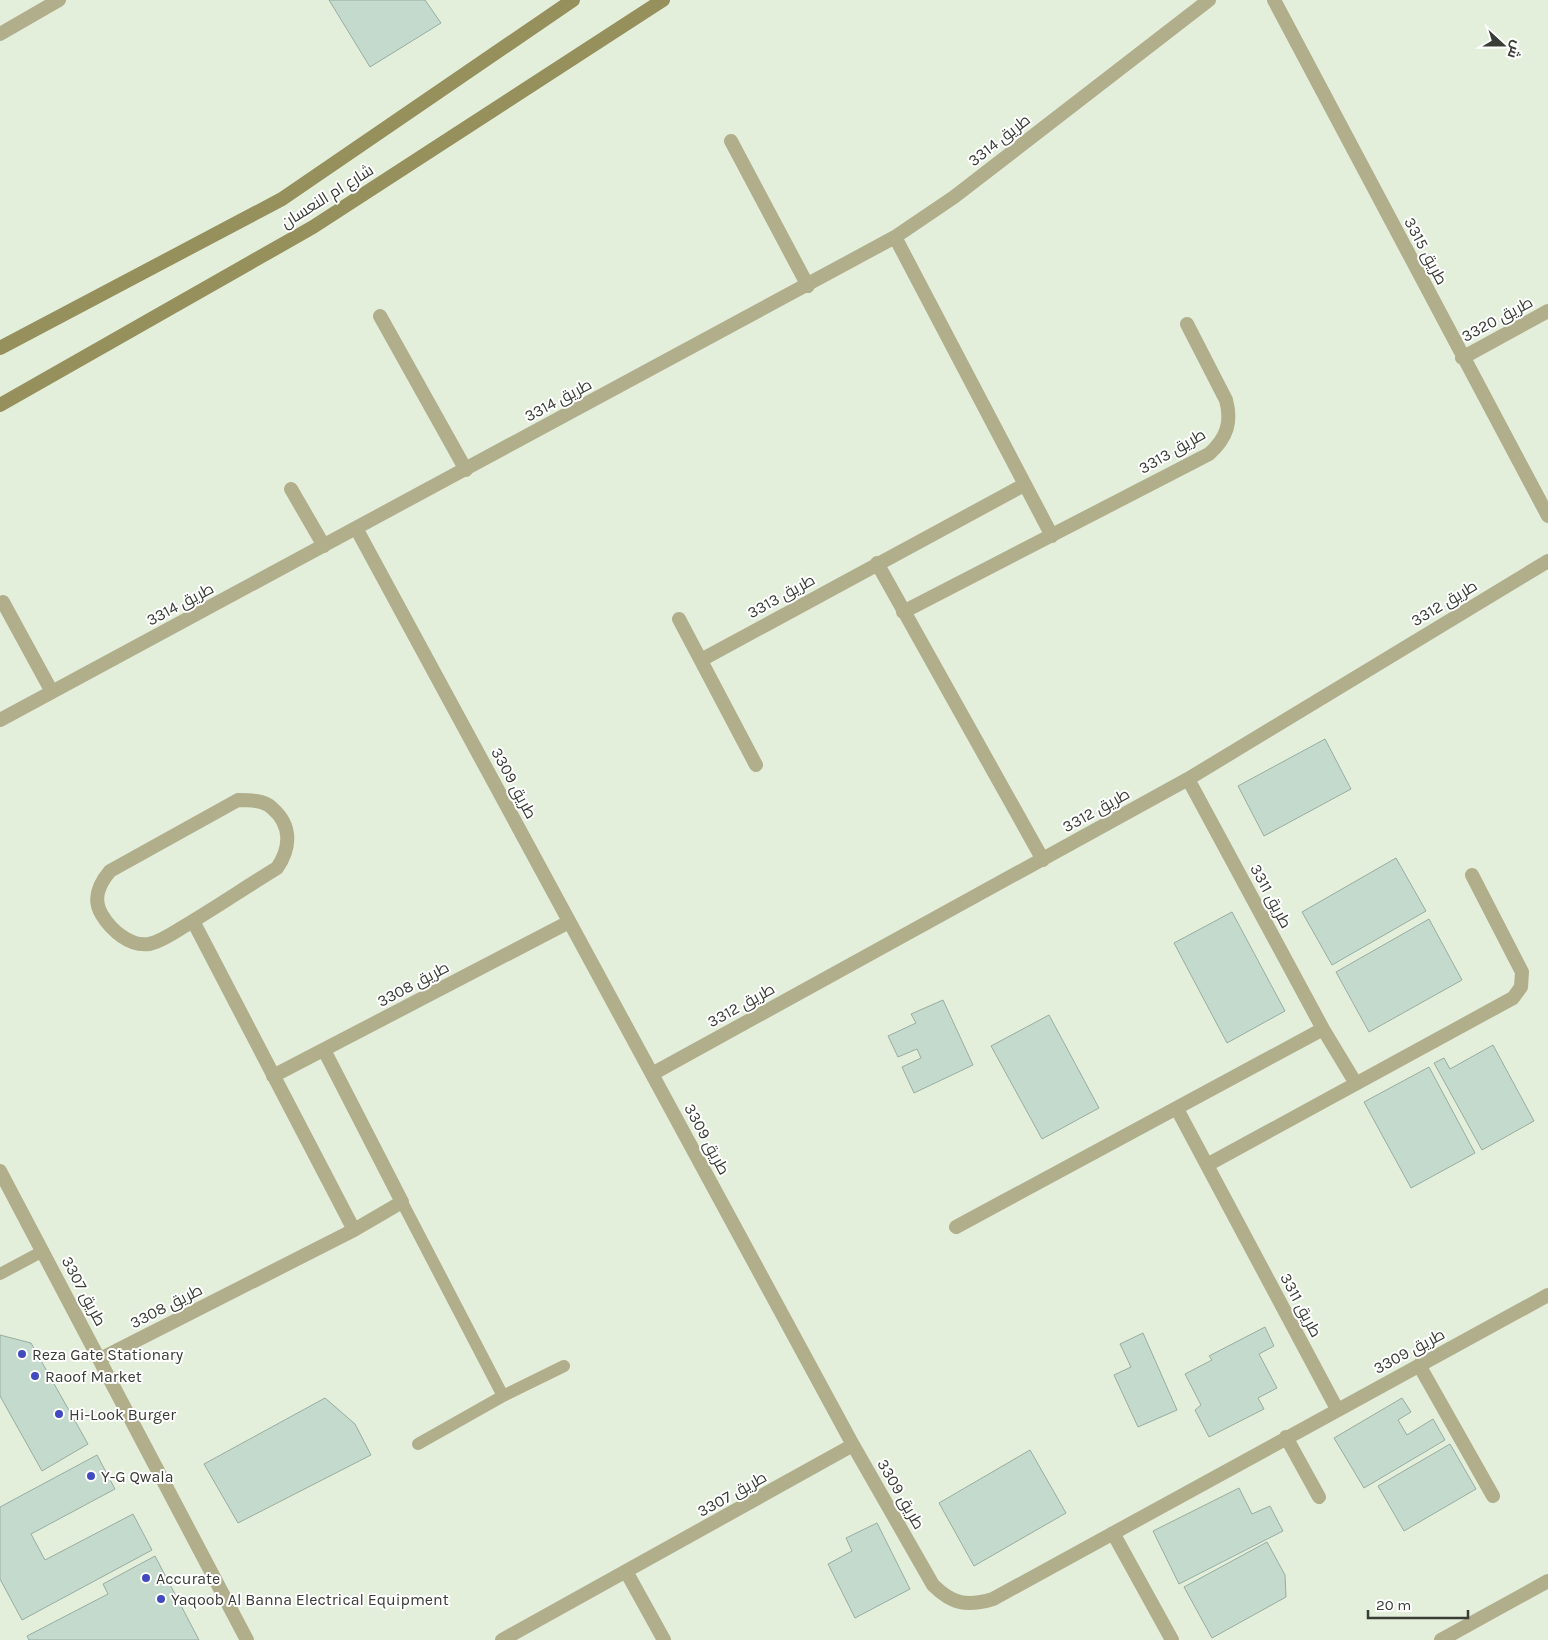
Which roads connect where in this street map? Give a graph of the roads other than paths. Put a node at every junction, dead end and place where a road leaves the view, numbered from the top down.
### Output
1 (59, 0) edge
2 (573, 0) edge
3 (663, 0) edge
4 (1274, 0) edge
5 (1203, 2) edge
6 (0, 34) edge
7 (731, 141) dead end
8 (895, 237) junction
9 (808, 286) junction
10 (1548, 311) edge
11 (380, 316) dead end
12 (1187, 324) dead end
13 (0, 348) edge
14 (1462, 358) junction
15 (0, 405) edge
16 (466, 470) junction
17 (1024, 485) junction
18 (290, 489) dead end
19 (1548, 516) edge
20 (356, 528) junction
21 (1052, 536) junction
22 (324, 546) junction
23 (1548, 561) edge
24 (877, 564) junction
25 (3, 602) dead end
26 (903, 612) junction
27 (679, 619) dead end
28 (701, 660) junction
29 (52, 692) junction
30 (0, 720) edge
31 (756, 765) dead end
32 (1188, 779) junction
33 (1043, 860) junction
34 (1472, 875) dead end
35 (193, 921) junction
36 (569, 922) junction
37 (1323, 1029) junction
38 (324, 1050) junction
39 (652, 1074) junction
40 (273, 1076) junction
41 (1355, 1082) junction
42 (1177, 1109) junction
43 (1206, 1165) junction
44 (0, 1171) edge
45 (402, 1202) junction
46 (956, 1227) dead end
47 (354, 1230) junction
48 (43, 1251) junction
49 (0, 1274) edge
50 (1548, 1295) edge
51 (100, 1359) junction
52 (1419, 1365) junction
53 (564, 1366) dead end
54 (503, 1396) junction
55 (1337, 1409) junction
56 (1286, 1437) junction
57 (418, 1444) dead end
58 (853, 1445) junction
59 (1493, 1496) dead end
60 (1319, 1497) dead end
61 (1113, 1533) junction
62 (627, 1572) junction
63 (1548, 1581) edge
64 (247, 1640) edge
65 (502, 1640) edge
66 (664, 1640) edge
67 (1172, 1640) edge
68 (1441, 1640) edge

1 - 6 street
2 - 13 main road, شارع ام النعسان
3 - 15 main road, شارع ام النعسان
4 - 14 street, طريق 3315
5 - 8 street, طريق 3314
7 - 9 street
8 - 9 street, طريق 3314
8 - 17 street
9 - 16 street, طريق 3314
10 - 14 street, طريق 3320
11 - 16 street
12 - 21 street, طريق 3313
14 - 19 street, طريق 3315
16 - 20 street, طريق 3314
17 - 21 street
17 - 24 street, طريق 3313
18 - 22 street
20 - 22 street, طريق 3314
20 - 36 street, طريق 3309
21 - 26 street, طريق 3313
22 - 29 street, طريق 3314
23 - 32 street, طريق 3312
24 - 26 street
24 - 28 street, طريق 3313
25 - 29 street
26 - 33 street
27 - 28 street
28 - 31 street
29 - 30 street, طريق 3314
32 - 33 street, طريق 3312
32 - 37 street, طريق 3311
33 - 39 street, طريق 3312
34 - 41 street
35 - 35 street
35 - 40 street
36 - 38 street, طريق 3308
36 - 39 street, طريق 3309
37 - 41 street, طريق 3311
37 - 42 street
38 - 40 street, طريق 3308
38 - 45 street
39 - 58 street, طريق 3309
40 - 47 street
41 - 43 street
42 - 43 street, طريق 3311
42 - 46 street
43 - 55 street, طريق 3311
44 - 48 street, طريق 3307
45 - 47 street, طريق 3308
45 - 54 lane
47 - 51 street, طريق 3308
48 - 49 lane
48 - 51 street, طريق 3307
50 - 52 street, طريق 3309
51 - 64 street, طريق 3307
52 - 55 street, طريق 3309
52 - 59 street
53 - 54 lane
54 - 57 lane
55 - 56 street, طريق 3309
56 - 60 street
56 - 61 street, طريق 3309
58 - 61 street, طريق 3309
58 - 62 street, طريق 3307
61 - 67 street
62 - 65 street, طريق 3307
62 - 66 street
63 - 68 street

